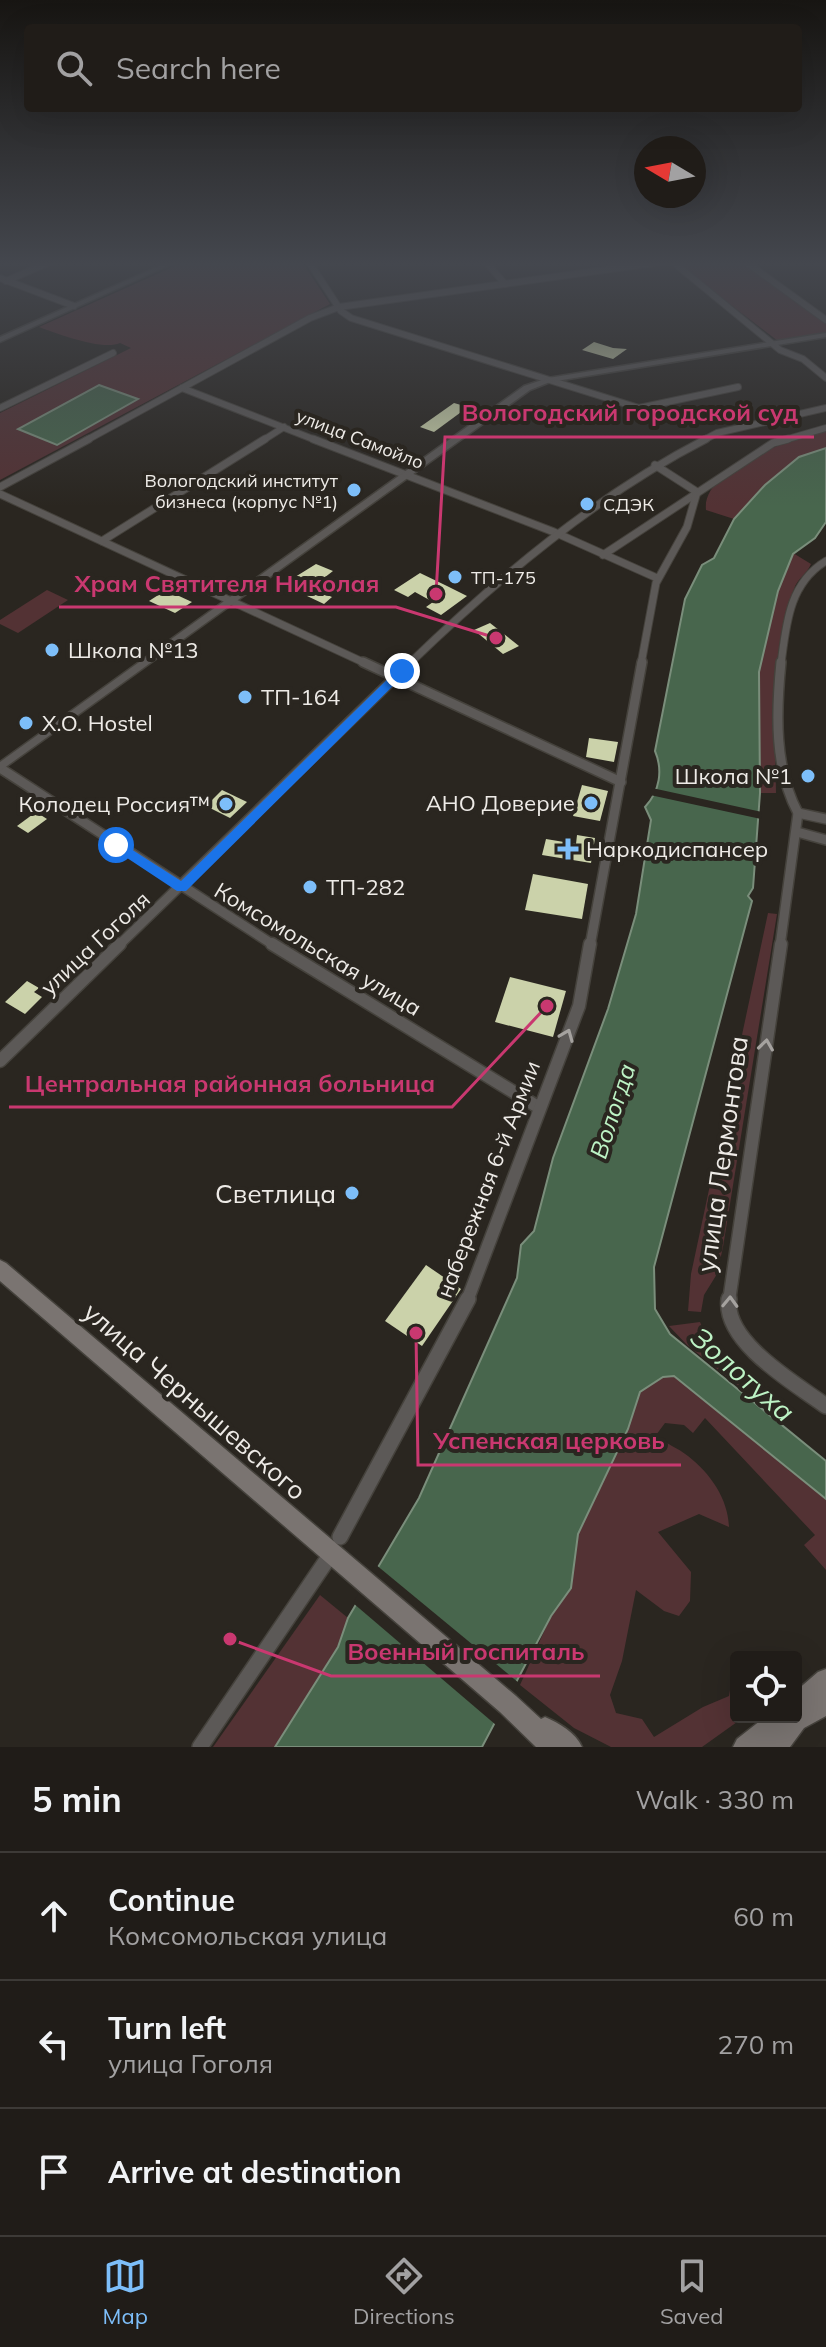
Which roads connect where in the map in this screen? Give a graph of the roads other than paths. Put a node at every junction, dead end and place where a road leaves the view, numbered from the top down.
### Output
1 (263, 344) edge
2 (432, 344) edge
3 (775, 344) joint
4 (113, 353) dead end
5 (826, 378) edge
6 (548, 380) junction
7 (738, 387) dead end
8 (182, 388) junction
9 (0, 408) edge
10 (826, 408) edge
11 (284, 427) junction
12 (826, 428) edge
13 (655, 465) junction
14 (406, 474) junction
15 (0, 487) edge
16 (697, 492) junction
17 (0, 494) edge
18 (560, 535) junction
19 (102, 541) junction
20 (603, 555) junction
21 (826, 561) edge
22 (657, 578) junction
23 (230, 599) junction
24 (396, 677) junction
25 (0, 768) edge
26 (621, 782) junction
27 (798, 813) junction
28 (826, 819) edge
29 (797, 832) junction
30 (826, 840) edge
31 (182, 888) junction
32 (0, 1061) edge
33 (538, 1107) junction
34 (0, 1269) edge
35 (826, 1406) edge
36 (335, 1546) junction
37 (824, 1693) edge
38 (508, 1704) junction
39 (802, 1706) edge
40 (776, 1723) edge
41 (784, 1723) edge
42 (549, 1744) edge
43 (200, 1747) edge
44 (570, 1747) edge
45 (745, 1747) edge
46 (774, 1747) edge

1 - 8 street
2 - 6 street
3 - 5 street
3 - 6 street
4 - 9 street
6 - 7 street
6 - 14 street
8 - 11 street, улица Самойло
8 - 15 street
10 - 13 street, улица Гоголя
11 - 14 street, улица Самойло
11 - 19 street
12 - 16 street
13 - 16 street
13 - 18 street, улица Гоголя
14 - 18 street, улица Самойло
14 - 23 street
16 - 20 street
16 - 22 street, набережная 6-й Армии
17 - 19 street
18 - 20 street, улица Самойло
18 - 24 street, улица Гоголя
19 - 23 street
20 - 22 street, улица Самойло
21 - 27 street
22 - 26 street, набережная 6-й Армии
23 - 24 street
23 - 25 street
24 - 26 street
24 - 31 street, улица Гоголя
25 - 31 street, Комсомольская улица
33 -> 26 street, набережная 6-й Армии
27 - 28 street
27 - 29 street, улица Лермонтова
29 - 30 street
35 -> 29 street, улица Лермонтова
31 - 32 street, улица Гоголя
31 - 33 street, Комсомольская улица
33 - 36 street, набережная 6-й Армии
34 - 36 main road, улица Чернышевского
36 - 38 main road, улица Чернышевского
36 - 43 street, набережная 6-й Армии
37 - 39 main road
37 - 46 main road
38 - 42 main road
38 - 44 main road
40 - 45 main road
41 - 46 main road

